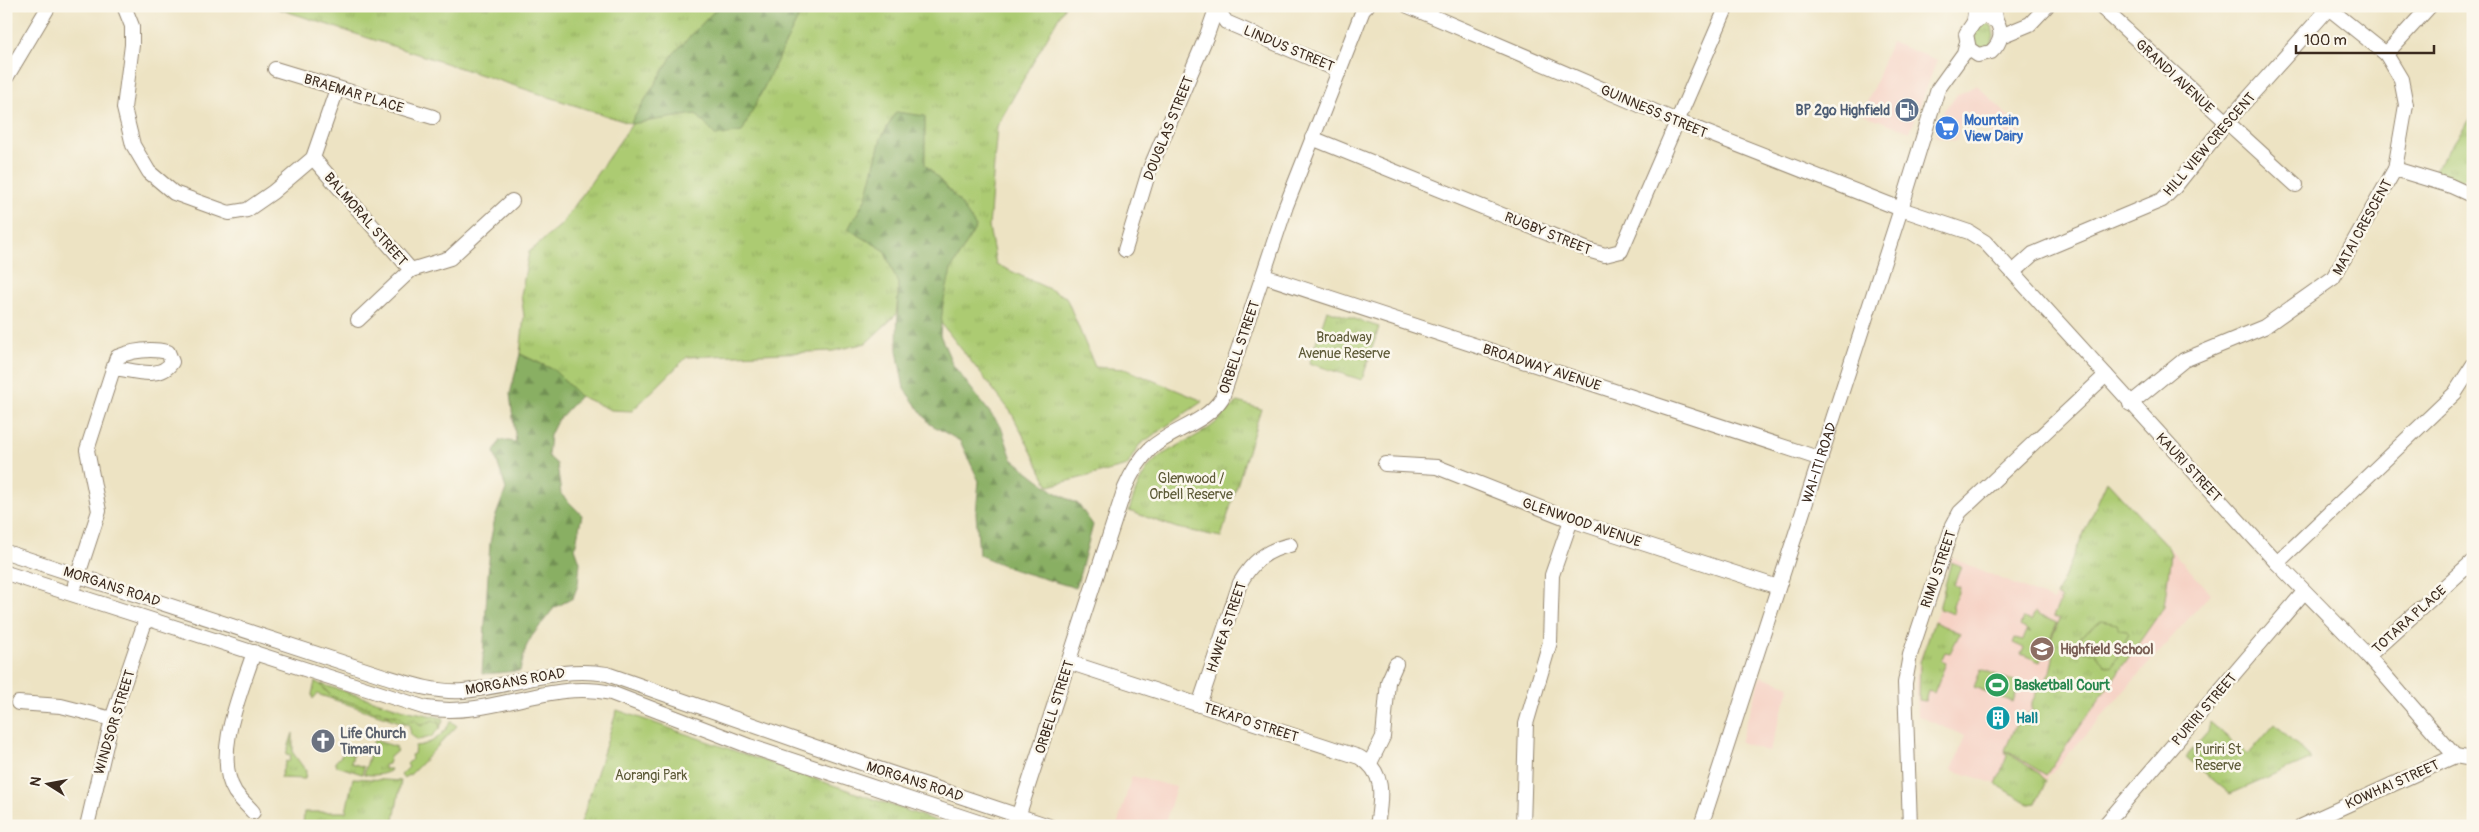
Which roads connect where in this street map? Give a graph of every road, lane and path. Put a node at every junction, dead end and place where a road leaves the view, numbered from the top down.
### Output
1 (49, 6) edge
2 (124, 6) edge
3 (1367, 6) edge
4 (1408, 6) edge
5 (1727, 6) edge
6 (2100, 6) edge
7 (2430, 6) edge
8 (1217, 7) edge
9 (2327, 8) edge
10 (2043, 10) edge
11 (1977, 12) edge
12 (1994, 15) edge
13 (2001, 36) junction
14 (1966, 45) junction
15 (2386, 54) junction
16 (1978, 55) junction
17 (276, 69) dead end
18 (1340, 71) junction
19 (6, 78) edge
20 (337, 89) junction
21 (1936, 99) junction
22 (433, 117) dead end
23 (1677, 121) junction
24 (2226, 123) junction
25 (1312, 138) junction
26 (313, 158) junction
27 (2395, 168) junction
28 (2296, 185) dead end
29 (2473, 196) edge
30 (512, 201) dead end
31 (1902, 209) junction
32 (1125, 250) dead end
33 (411, 270) junction
34 (2013, 272) junction
35 (1264, 276) junction
36 (358, 320) dead end
37 (2473, 365) edge
38 (114, 368) dead end
39 (2106, 375) junction
40 (2130, 404) junction
41 (1821, 458) junction
42 (1385, 464) dead end
43 (1571, 520) junction
44 (1290, 545) dead end
45 (6, 552) edge
46 (2473, 562) edge
47 (2277, 563) junction
48 (6, 573) edge
49 (77, 576) junction
50 (1778, 587) junction
51 (2304, 592) junction
52 (71, 594) junction
53 (146, 619) junction
54 (233, 625) junction
55 (227, 644) junction
56 (254, 652) junction
57 (2368, 656) junction
58 (1068, 662) junction
59 (1396, 664) dead end
60 (18, 703) dead end
61 (1200, 705) junction
62 (112, 719) junction
63 (2455, 756) junction
64 (2473, 759) edge
65 (1370, 762) junction
66 (870, 766) junction
67 (863, 785) junction
68 (253, 812) dead end
69 (1016, 821) edge
70 (87, 826) edge
71 (990, 826) edge
72 (1049, 826) edge
73 (1376, 826) edge
74 (1523, 826) edge
75 (1701, 826) edge
76 (1910, 826) edge
77 (2104, 826) edge
78 (2301, 826) edge

1 - 19 street
2 - 26 street
3 - 18 street, ORBELL STREET
4 - 23 street, GUINNESS STREET
5 - 23 street, RUGBY STREET
6 - 24 street, GRANDI AVENUE
7 - 15 street
8 - 18 street, LINDUS STREET
8 - 32 street, DOUGLAS STREET
9 - 15 street
9 - 24 street, HILL VIEW CRESCENT
10 - 12 street
10 - 13 street
11 - 12 street
11 - 14 street
12 - 13 street
13 - 16 street
14 - 16 street
14 - 21 street, WAI-ITI ROAD
15 - 27 street
16 - 21 street, WAI-ITI ROAD
17 - 20 street, BRAEMAR PLACE
18 - 25 street, ORBELL STREET
20 - 22 street, BRAEMAR PLACE
20 - 26 street
21 - 31 street, WAI-ITI ROAD
23 - 25 street, RUGBY STREET
23 - 31 street, GUINNESS STREET
24 - 28 street, GRANDI AVENUE
24 - 34 street, HILL VIEW CRESCENT
25 - 35 street, ORBELL STREET
26 - 33 street, BALMORAL STREET
27 - 29 street, MATAI CRESCENT
27 - 40 street, MATAI CRESCENT
30 - 33 street
31 - 34 street, KAURI STREET
31 - 41 street, WAI-ITI ROAD
33 - 36 street, BALMORAL STREET
34 - 39 street, KAURI STREET
35 - 41 street, BROADWAY AVENUE
35 - 58 street, ORBELL STREET
37 - 47 street
38 - 49 street
39 - 40 street, KAURI STREET
39 - 76 street, RIMU STREET
40 - 47 street, KAURI STREET
41 - 50 street, WAI-ITI ROAD
42 - 43 street, GLENWOOD AVENUE
43 - 50 street, GLENWOOD AVENUE
43 - 74 street
44 - 61 street, HAWEA STREET
45 - 49 street, MORGANS ROAD
46 - 57 street, TOTARA PLACE
47 - 51 street, KAURI STREET
48 - 52 street, MORGANS ROAD
49 - 52 street
49 - 54 street, MORGANS ROAD
50 - 75 street, WAI-ITI ROAD
51 - 57 street, KAURI STREET
51 - 77 street, PURIRI STREET
52 - 53 street, MORGANS ROAD
53 - 55 street, MORGANS ROAD
53 - 62 street, WINDSOR STREET
54 - 55 street
54 - 66 street, MORGANS ROAD
55 - 56 street, MORGANS ROAD
56 - 67 street, MORGANS ROAD
56 - 68 street
57 - 63 street, KAURI STREET
58 - 61 street, TEKAPO STREET
58 - 69 street, ORBELL STREET
59 - 65 street
60 - 62 street
61 - 65 street, TEKAPO STREET
62 - 70 street, WINDSOR STREET
63 - 64 street
63 - 78 street, KOWHAI STREET
65 - 73 street
66 - 67 street
66 - 69 street, MORGANS ROAD
67 - 71 street, MORGANS ROAD
69 - 72 street, MORGANS ROAD

